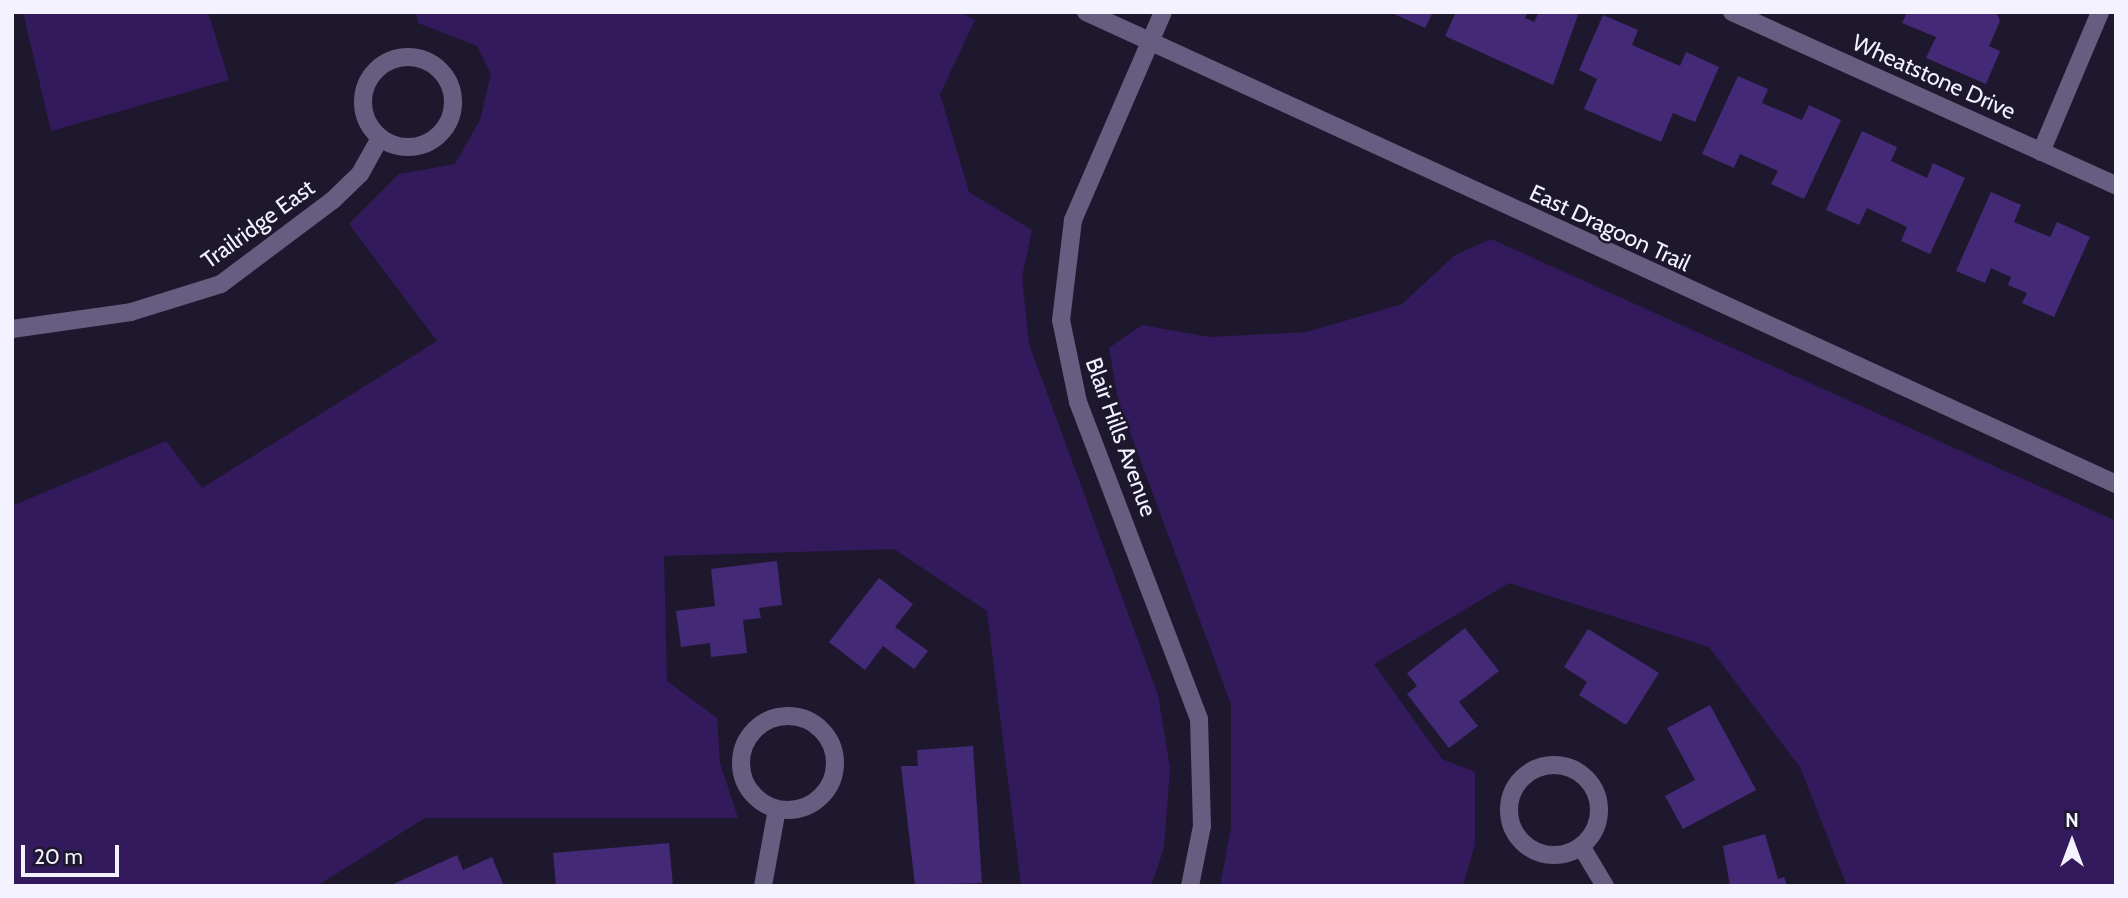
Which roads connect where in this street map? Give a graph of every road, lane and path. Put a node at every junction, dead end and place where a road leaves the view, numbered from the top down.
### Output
1 (1086, 12) edge
2 (1163, 12) edge
3 (1732, 12) edge
4 (2100, 12) edge
5 (1150, 42) junction
6 (380, 138) junction
7 (2041, 152) junction
8 (2116, 185) edge
9 (12, 329) edge
10 (2116, 484) edge
11 (777, 809) junction
12 (1581, 846) junction
13 (763, 886) edge
14 (1190, 886) edge
15 (1605, 886) edge

1 - 5 street, East Dragoon Trail
2 - 5 street, Blair Hills Avenue
3 - 7 street, Wheatstone Drive
4 - 7 street
5 - 10 street, East Dragoon Trail
5 - 14 street, Blair Hills Avenue
6 - 6 street
6 - 9 street, Trailridge East
7 - 8 street, Wheatstone Drive
11 - 11 street
11 - 13 street
12 - 12 street
12 - 15 street

